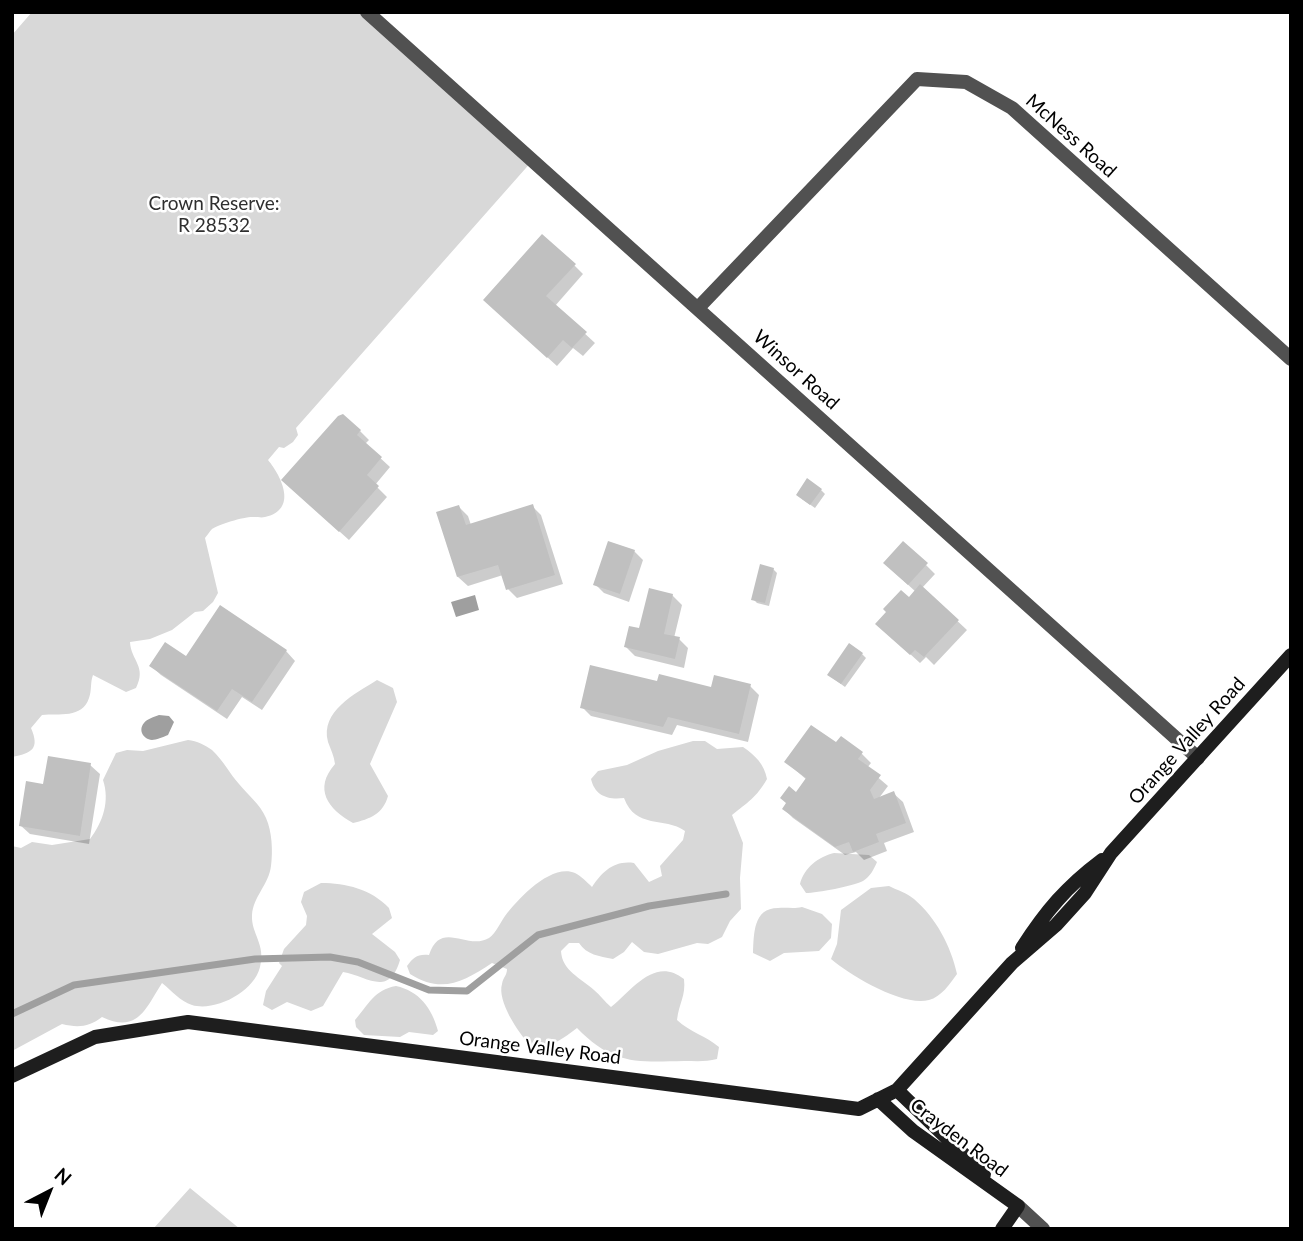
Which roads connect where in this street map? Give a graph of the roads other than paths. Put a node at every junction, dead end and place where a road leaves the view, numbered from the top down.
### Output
1 (367, 12) edge
2 (698, 309) junction
3 (1291, 359) edge
4 (1291, 655) edge
5 (1198, 758) junction
6 (12, 1076) edge
7 (897, 1090) junction
8 (878, 1099) junction
9 (1018, 1206) junction
10 (1002, 1229) edge
11 (1043, 1229) edge

1 - 2 street, Winsor Road
2 - 3 street, McNess Road
2 - 5 street, Winsor Road
4 - 5 street, Orange Valley Road
5 - 7 street, Orange Valley Road
6 - 8 street, Orange Valley Road
7 - 8 street, Orange Valley Road
7 - 9 street, Crayden Road
8 - 9 street, Crayden Road
9 - 10 street
9 - 11 street

